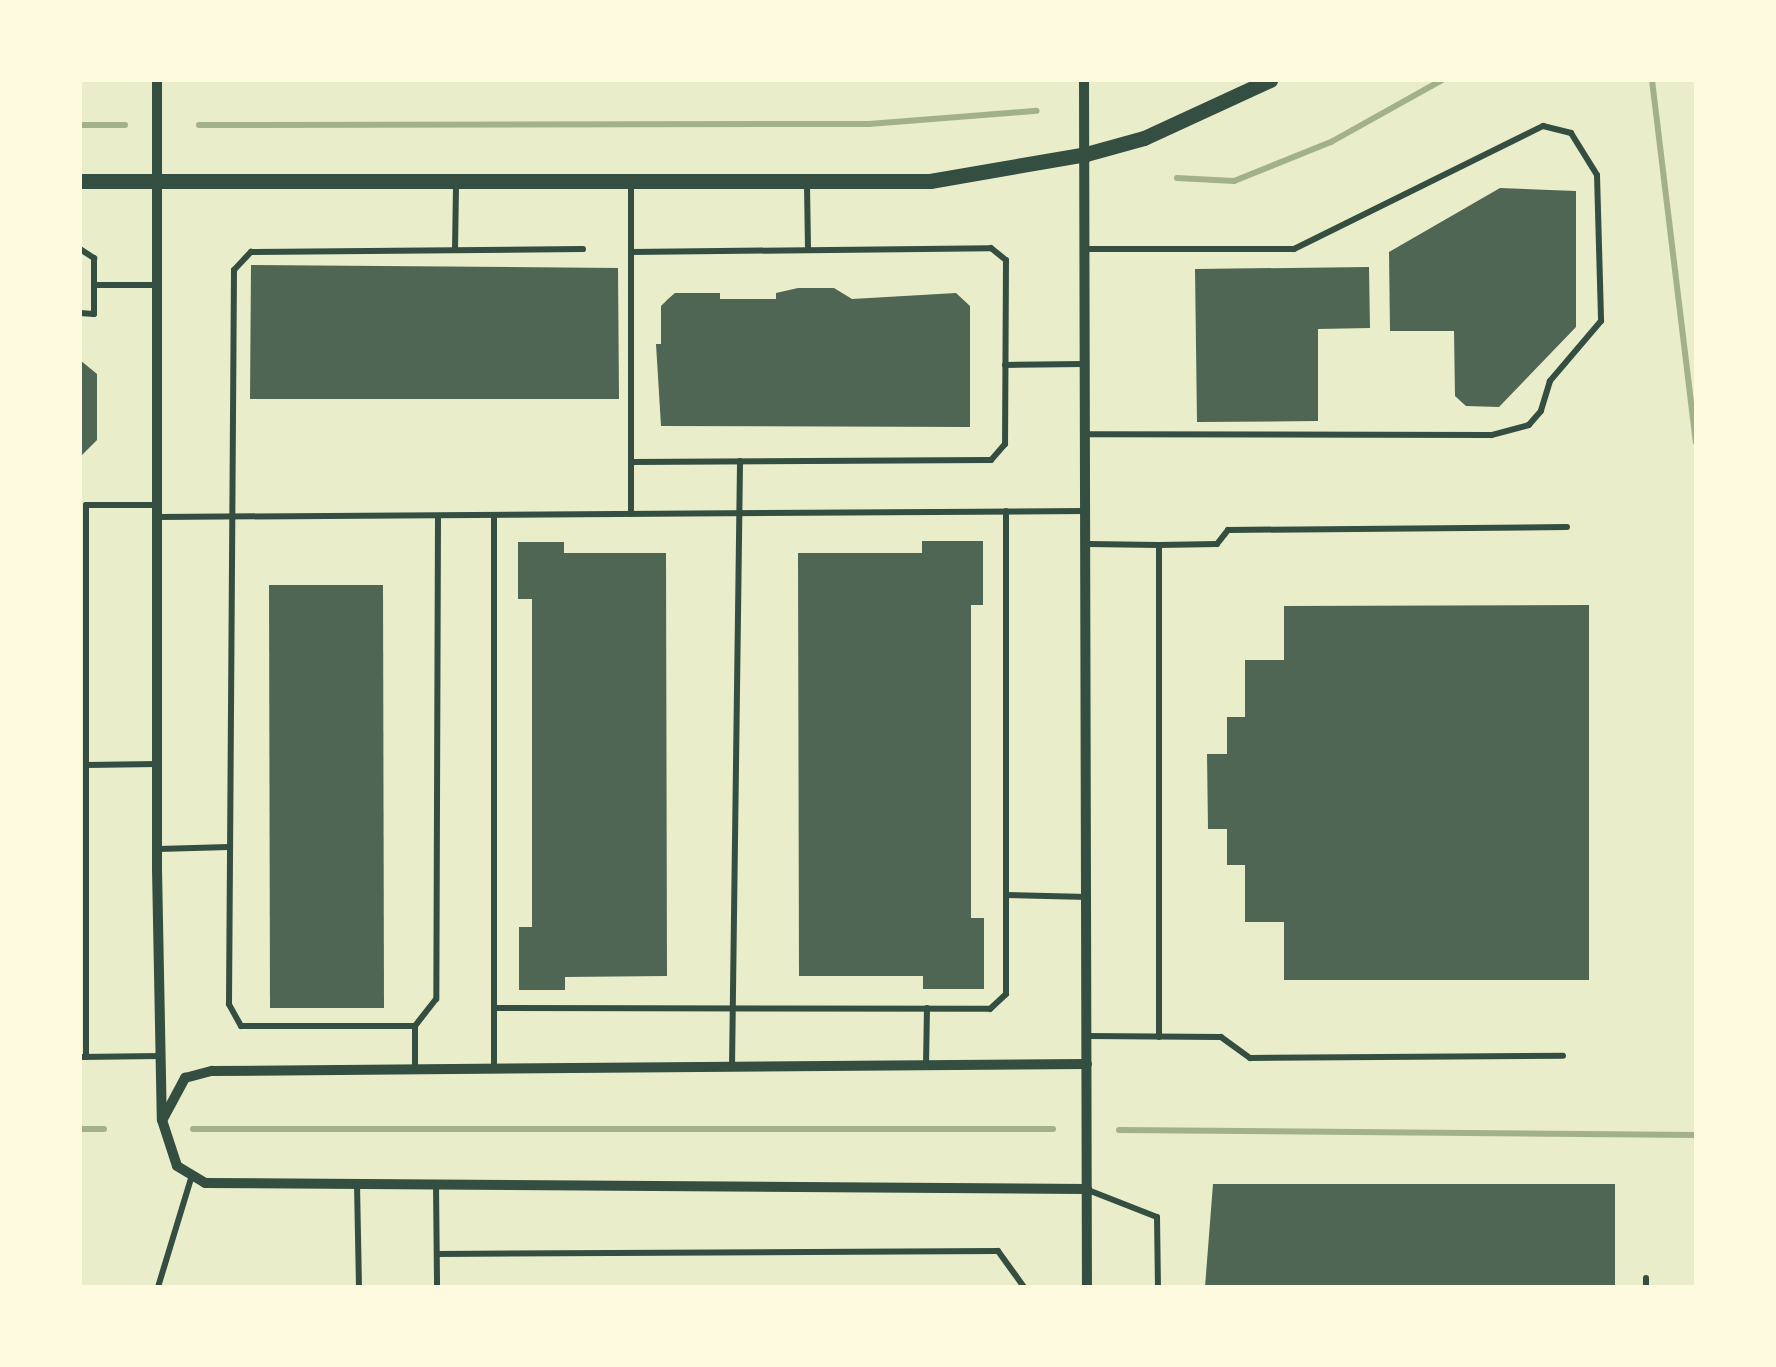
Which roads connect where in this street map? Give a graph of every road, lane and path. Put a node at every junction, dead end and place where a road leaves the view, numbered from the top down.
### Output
1 (157, 80) edge
2 (1084, 80) edge
3 (1270, 80) edge
4 (1086, 154) junction
5 (157, 181) junction
6 (80, 182) edge
7 (456, 183) junction
8 (631, 184) junction
9 (807, 184) junction
10 (583, 248) dead end
11 (1085, 248) junction
12 (80, 249) edge
13 (456, 250) junction
14 (808, 250) junction
15 (631, 252) junction
16 (157, 285) junction
17 (94, 286) junction
18 (80, 313) edge
19 (1086, 364) junction
20 (1005, 365) junction
21 (1088, 434) junction
22 (740, 461) junction
23 (631, 462) junction
24 (83, 505) edge
25 (157, 511) junction
26 (1006, 511) junction
27 (1088, 511) junction
28 (735, 513) junction
29 (631, 514) junction
30 (438, 516) junction
31 (494, 516) junction
32 (230, 518) junction
33 (1567, 527) dead end
34 (1088, 544) junction
35 (1159, 544) junction
36 (157, 764) junction
37 (86, 765) junction
38 (230, 847) junction
39 (157, 849) junction
40 (1006, 895) junction
41 (1088, 897) junction
42 (732, 1005) junction
43 (494, 1008) junction
44 (927, 1008) junction
45 (414, 1026) junction
46 (1087, 1036) junction
47 (1159, 1036) junction
48 (161, 1056) junction
49 (1564, 1056) dead end
50 (83, 1057) edge
51 (1087, 1064) junction
52 (926, 1066) junction
53 (732, 1068) junction
54 (415, 1070) junction
55 (494, 1070) junction
56 (162, 1120) junction
57 (192, 1175) junction
58 (357, 1184) junction
59 (436, 1185) junction
60 (1087, 1189) junction
61 (436, 1254) junction
62 (158, 1287) edge
63 (359, 1287) edge
64 (437, 1287) edge
65 (1024, 1287) edge
66 (1087, 1287) edge
67 (1158, 1287) edge

1 - 5 street
2 - 4 street
3 - 4 street
4 - 9 street
4 - 11 street
5 - 6 street
5 - 7 street
5 - 16 street
7 - 8 street
7 - 13 lane
8 - 9 street
8 - 15 lane
9 - 14 lane
10 - 13 lane
11 - 19 street
11 - 21 lane
12 - 17 lane
13 - 32 lane
14 - 15 lane
14 - 20 lane
15 - 23 lane
16 - 17 lane
16 - 25 street
17 - 18 lane
19 - 20 lane
19 - 21 street
20 - 22 lane
21 - 27 street
22 - 23 lane
22 - 28 lane
23 - 29 lane
24 - 25 lane
24 - 37 lane
25 - 32 lane
25 - 36 street
26 - 27 lane
26 - 28 lane
26 - 40 lane
27 - 34 street
28 - 29 lane
28 - 42 lane
29 - 31 lane
30 - 31 lane
30 - 32 lane
30 - 45 lane
31 - 43 lane
32 - 38 lane
33 - 35 lane
34 - 35 lane
34 - 41 street
35 - 47 lane
36 - 37 lane
36 - 39 street
37 - 50 lane
38 - 39 lane
38 - 45 lane
39 - 48 street
40 - 41 lane
40 - 44 lane
41 - 46 street
42 - 43 lane
42 - 44 lane
42 - 53 lane
43 - 55 lane
44 - 52 lane
45 - 54 lane
46 - 47 lane
46 - 51 street
47 - 49 lane
48 - 50 lane
48 - 56 street
51 - 52 street
51 - 60 street
52 - 53 street
53 - 55 street
54 - 55 street
54 - 56 street
56 - 57 street
57 - 58 street
57 - 62 lane
58 - 59 street
58 - 63 lane
59 - 60 street
59 - 61 lane
60 - 66 street
60 - 67 lane
61 - 64 lane
61 - 65 lane

